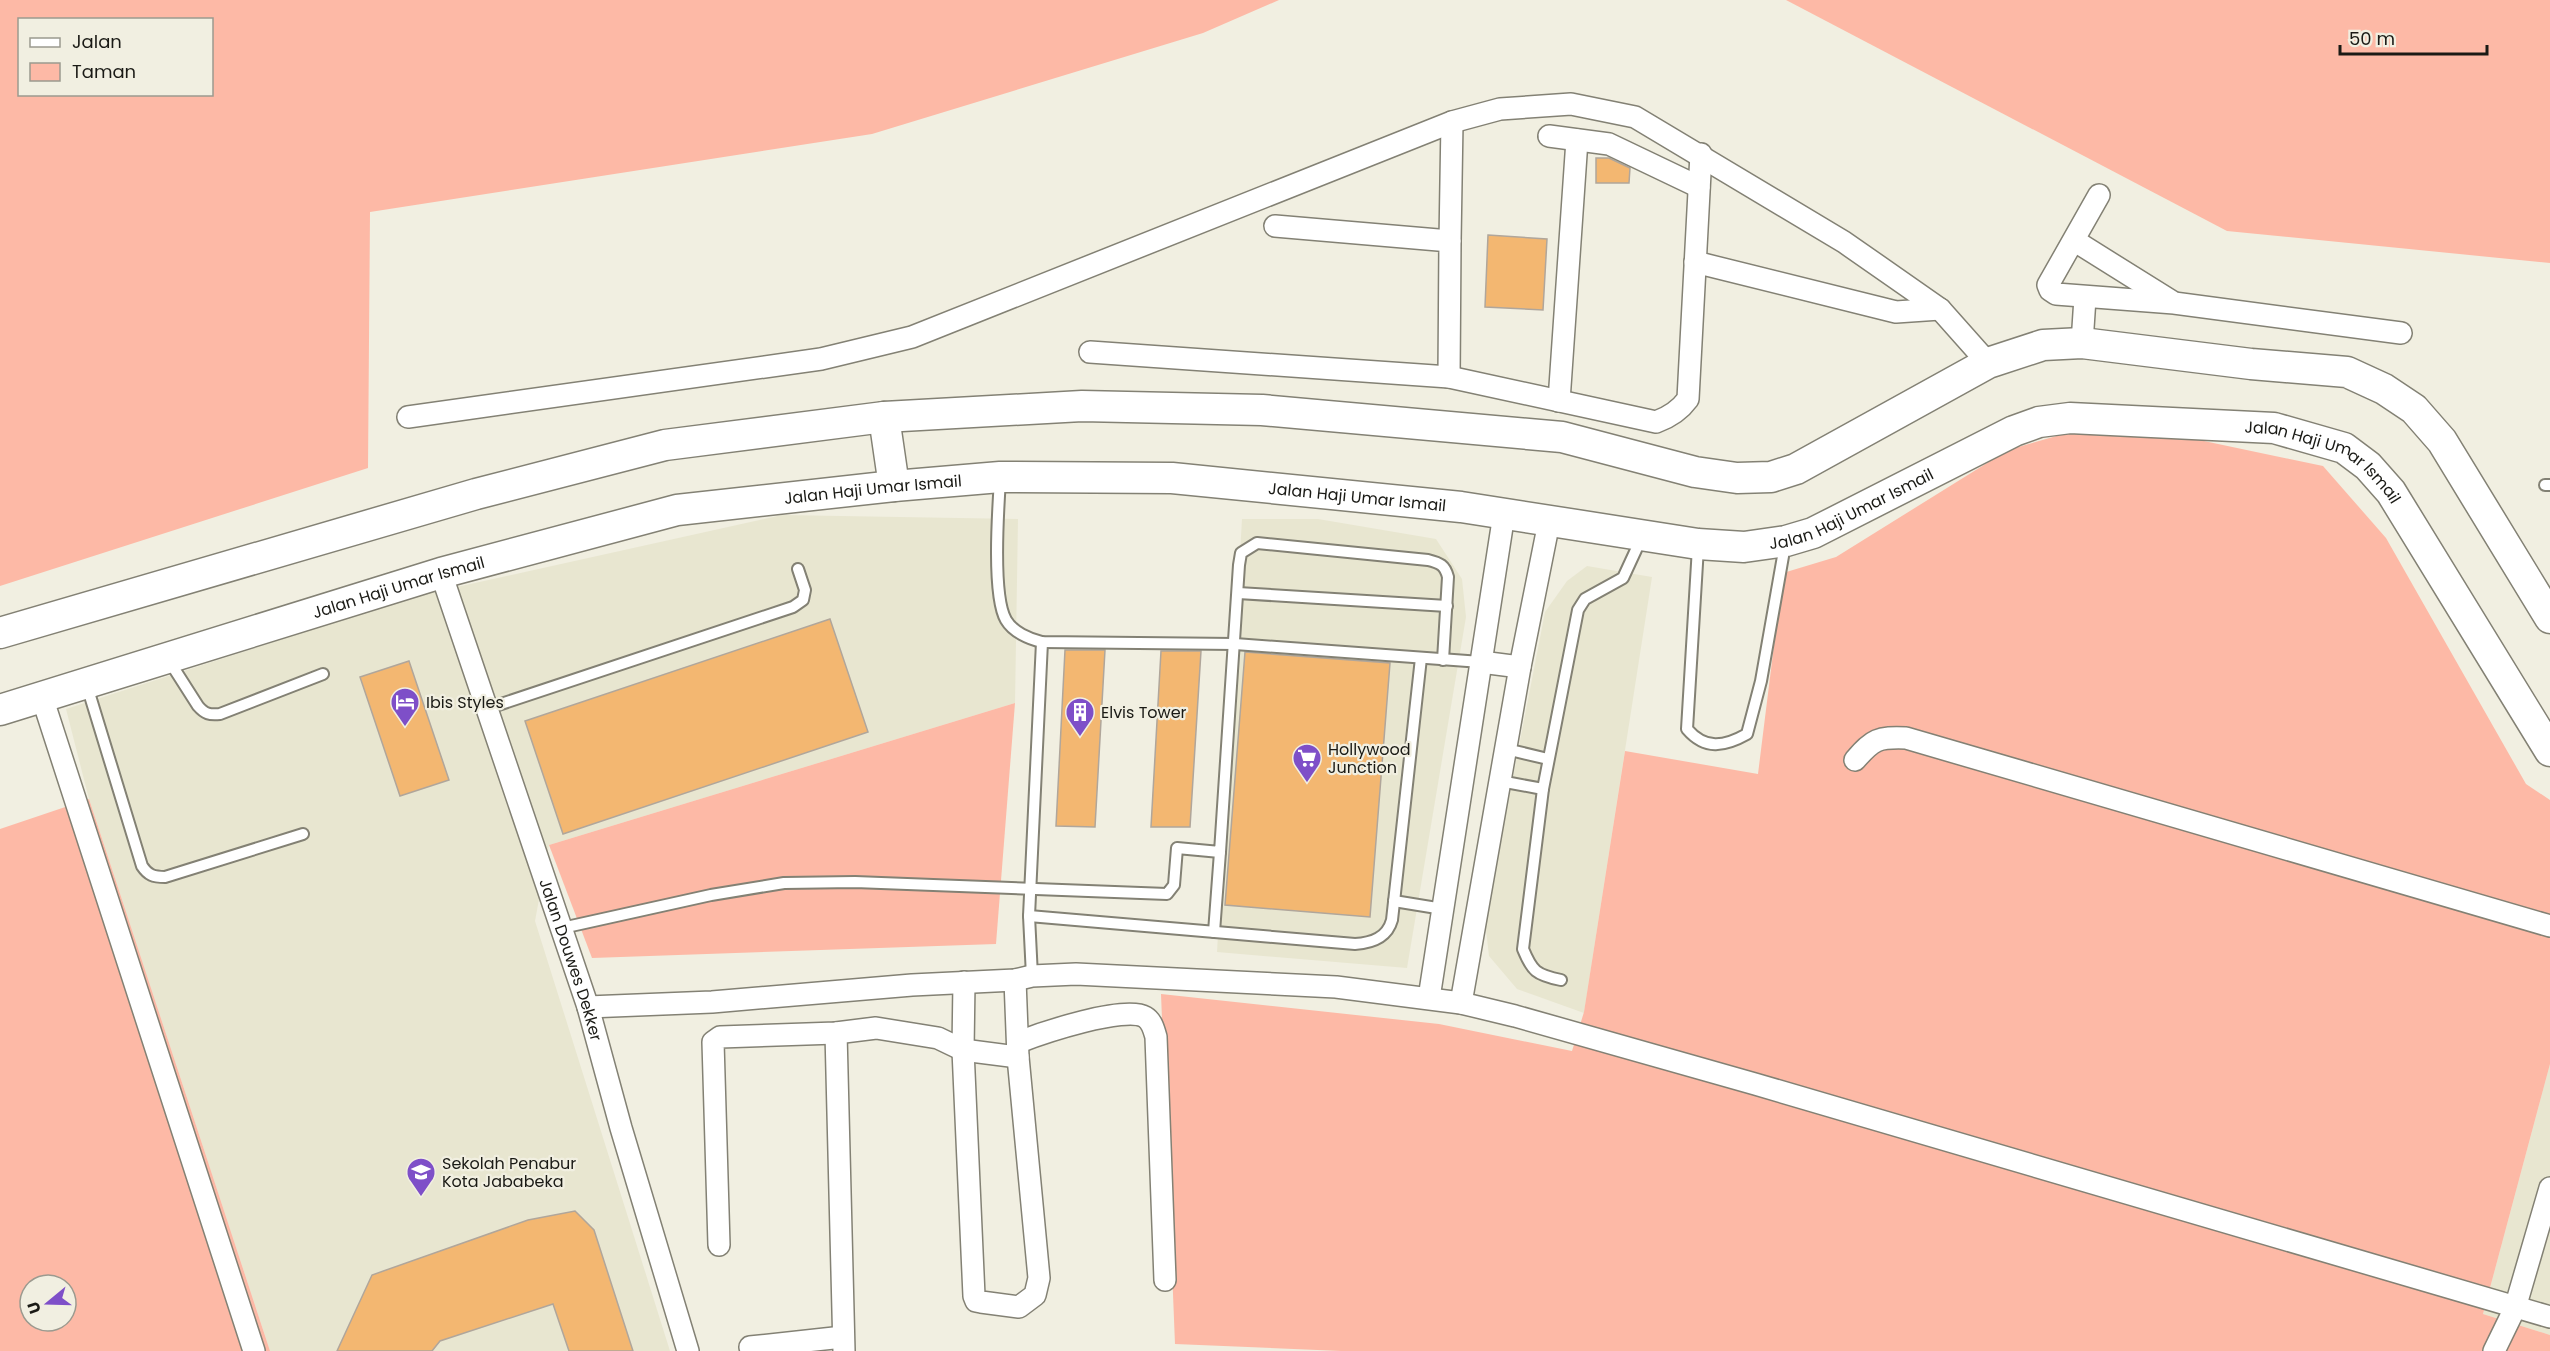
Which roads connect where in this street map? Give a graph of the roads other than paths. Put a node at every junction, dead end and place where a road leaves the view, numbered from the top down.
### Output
1 (1452, 122) junction
2 (1549, 136) dead end
3 (1576, 140) junction
4 (1701, 154) junction
5 (1699, 188) junction
6 (2099, 195) dead end
7 (1275, 226) dead end
8 (1450, 241) junction
9 (2075, 242) junction
10 (1695, 262) junction
11 (2085, 298) junction
12 (2174, 303) junction
13 (1940, 309) junction
14 (2402, 333) dead end
15 (2082, 343) junction
16 (1090, 352) dead end
17 (1988, 363) junction
18 (1449, 376) junction
19 (1559, 401) junction
20 (408, 417) dead end
21 (884, 417) junction
22 (1000, 477) junction
23 (894, 486) junction
24 (1504, 514) junction
25 (1549, 522) junction
26 (1642, 536) junction
27 (1786, 541) junction
28 (1698, 544) junction
29 (798, 569) dead end
30 (441, 573) junction
31 (1238, 593) junction
32 (1447, 606) junction
33 (2550, 618) edge
34 (0, 633) edge
35 (1042, 642) junction
36 (1235, 644) junction
37 (168, 657) junction
38 (1421, 658) junction
39 (1443, 660) junction
40 (1481, 662) junction
41 (1520, 667) junction
42 (323, 674) dead end
43 (86, 683) junction
44 (42, 697) junction
45 (486, 709) junction
46 (0, 710) edge
47 (1506, 749) junction
48 (2550, 751) edge
49 (1548, 759) junction
50 (1855, 760) dead end
51 (1500, 781) junction
52 (1543, 789) junction
53 (303, 834) dead end
54 (1220, 852) junction
55 (1031, 888) junction
56 (1394, 901) junction
57 (1443, 909) junction
58 (1029, 916) junction
59 (2550, 926) edge
60 (562, 928) junction
61 (1214, 932) junction
62 (1024, 978) junction
63 (1561, 980) dead end
64 (964, 982) junction
65 (1430, 998) junction
66 (1461, 1003) junction
67 (588, 1007) junction
68 (836, 1033) junction
69 (1018, 1049) junction
70 (963, 1050) junction
71 (2550, 1188) edge
72 (719, 1245) dead end
73 (1165, 1280) dead end
74 (2515, 1308) junction
75 (2550, 1317) edge
76 (843, 1344) edge
77 (750, 1347) dead end
78 (254, 1351) edge
79 (688, 1351) edge
80 (2494, 1351) edge

1 - 4 street
1 - 8 street
1 - 20 street
2 - 3 street
3 - 5 street
3 - 19 street
4 - 5 street
4 - 13 street
5 - 10 street
6 - 9 street
7 - 8 street
8 - 18 street
9 - 11 street
9 - 12 street
10 - 13 street
10 - 19 street
11 - 12 street
11 - 15 street
12 - 14 street
13 - 17 street
15 - 17 main road
15 - 33 main road
16 - 18 street
17 - 21 main road
18 - 19 street
21 - 23 main road
21 - 34 main road
22 - 23 main road, Jalan Haji Umar Ismail
22 - 24 main road, Jalan Haji Umar Ismail
22 - 35 lane
23 - 30 main road, Jalan Haji Umar Ismail
24 - 25 main road, Jalan Haji Umar Ismail
24 - 40 street
25 - 26 main road, Jalan Haji Umar Ismail
25 - 41 street
26 - 28 main road, Jalan Haji Umar Ismail
26 - 49 lane
27 - 28 main road, Jalan Haji Umar Ismail
27 - 28 lane
27 - 48 main road, Jalan Haji Umar Ismail
29 - 45 lane
30 - 37 main road, Jalan Haji Umar Ismail
30 - 45 street, Jalan Douwes Dekker
31 - 32 lane
31 - 32 lane
31 - 36 lane
32 - 39 lane
35 - 36 lane
35 - 55 lane
36 - 38 lane
36 - 54 lane
37 - 42 lane
37 - 43 main road, Jalan Haji Umar Ismail
38 - 39 lane
38 - 56 lane
39 - 40 lane
40 - 41 street
40 - 57 street
41 - 47 street
43 - 44 main road, Jalan Haji Umar Ismail
43 - 53 lane
44 - 46 main road, Jalan Haji Umar Ismail
44 - 78 street
45 - 60 street, Jalan Douwes Dekker
47 - 49 lane
47 - 51 street
49 - 52 lane
50 - 59 street
51 - 52 lane
51 - 66 street
52 - 63 lane
54 - 55 lane
54 - 61 lane
55 - 58 lane
55 - 60 lane
56 - 57 lane
56 - 61 lane
57 - 65 street
58 - 61 lane
58 - 62 lane
60 - 67 street, Jalan Douwes Dekker
62 - 64 street
62 - 65 street
62 - 69 street
64 - 67 street
64 - 70 street
65 - 66 street
66 - 74 street
67 - 79 street, Jalan Douwes Dekker
68 - 70 street
68 - 72 street
68 - 76 street
69 - 70 street
69 - 70 street
69 - 73 street
71 - 74 street
74 - 75 street
74 - 80 street
76 - 77 street

